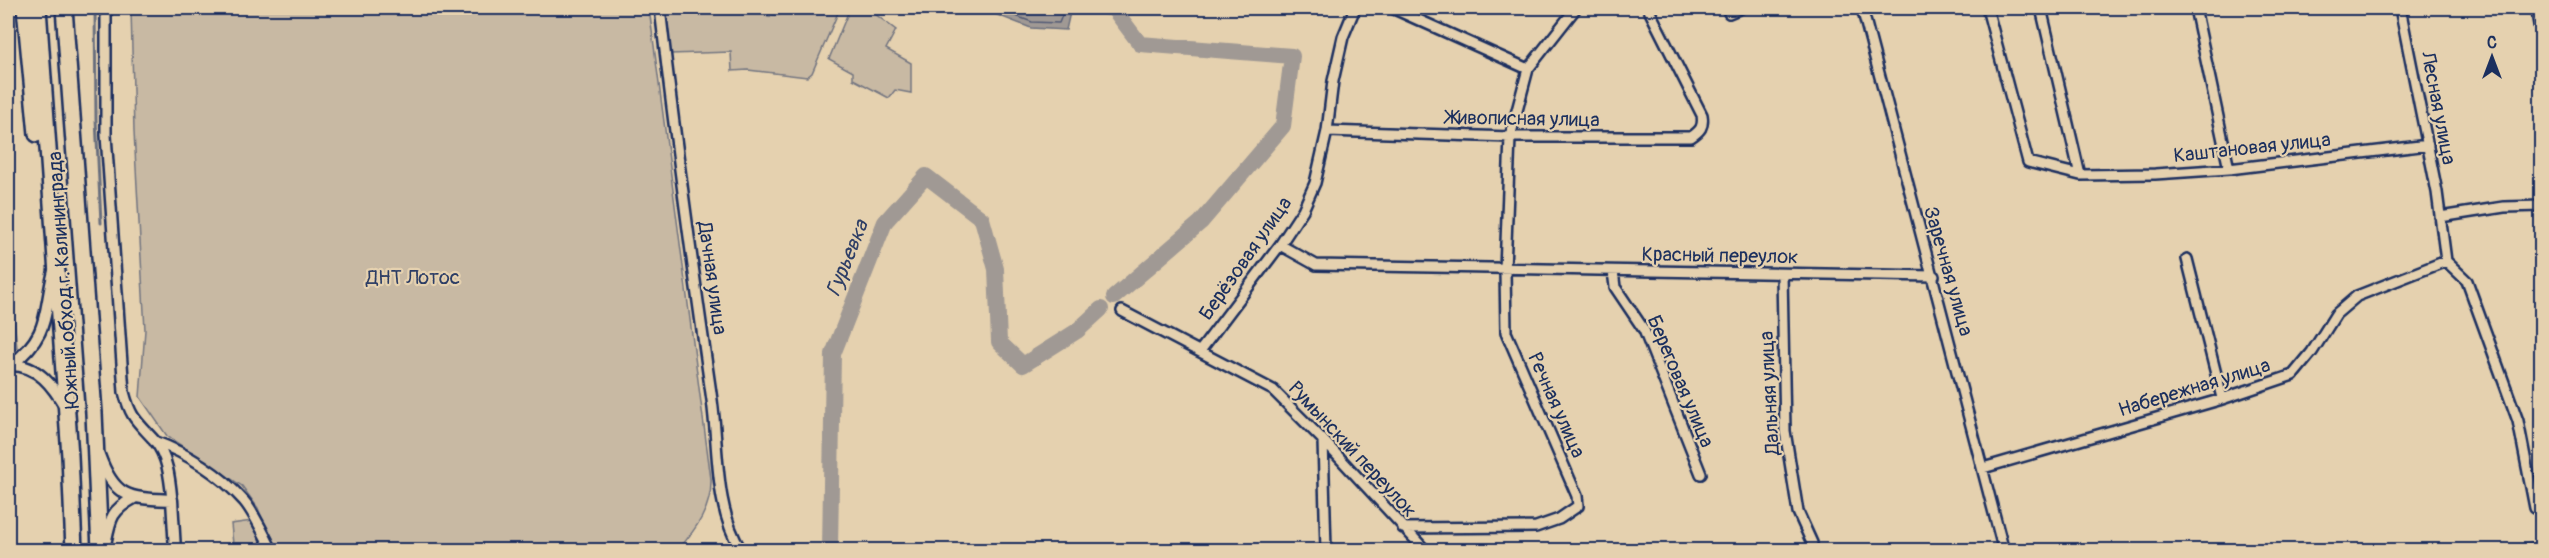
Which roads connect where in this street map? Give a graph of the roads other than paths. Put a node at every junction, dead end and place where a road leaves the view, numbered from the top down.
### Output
1 (25, 8) edge
2 (38, 8) edge
3 (64, 8) edge
4 (106, 8) edge
5 (660, 8) edge
6 (1355, 8) edge
7 (1392, 8) edge
8 (1576, 8) edge
9 (1648, 8) edge
10 (1741, 8) edge
11 (1862, 8) edge
12 (1987, 8) edge
13 (2041, 8) edge
14 (2195, 8) edge
15 (2400, 8) edge
16 (2536, 8) edge
17 (1729, 12) dead end
18 (2541, 41) edge
19 (1528, 69) junction
20 (1327, 131) junction
21 (1510, 137) junction
22 (2428, 145) junction
23 (2229, 169) junction
24 (2080, 175) junction
25 (2541, 206) edge
26 (2440, 217) junction
27 (1280, 245) junction
28 (54, 247) junction
29 (2187, 259) dead end
30 (2446, 261) junction
31 (55, 266) junction
32 (1505, 270) junction
33 (1613, 271) junction
34 (1782, 274) junction
35 (1934, 276) junction
36 (1122, 311) dead end
37 (1200, 351) junction
38 (9, 365) edge
39 (2222, 398) junction
40 (66, 410) junction
41 (1323, 440) junction
42 (154, 441) junction
43 (95, 445) junction
44 (1983, 468) junction
45 (1701, 474) dead end
46 (134, 498) junction
47 (172, 500) junction
48 (2535, 508) dead end
49 (1403, 528) junction
50 (1812, 543) dead end
51 (2002, 544) dead end
52 (74, 550) edge
53 (102, 550) edge
54 (175, 550) edge
55 (272, 550) edge
56 (741, 550) edge
57 (1326, 550) edge
58 (1425, 550) edge

1 - 28 highway
2 - 28 highway, Южный обход г. Калининграда
3 - 43 highway, Южный обход г. Калининграда
4 - 42 street
5 - 56 street, Дачная улица
6 - 20 street, Берёзовая улица
7 - 19 street
8 - 19 street
9 - 21 street, Живописная улица
10 - 17 street
11 - 35 street, Заречная улица
12 - 24 street, Каштановая улица
13 - 24 street
14 - 23 street
15 - 22 street, Лесная улица
16 - 18 street
19 - 21 street, Речная улица
20 - 21 street, Живописная улица
20 - 27 street, Берёзовая улица
21 - 32 street, Речная улица
22 - 23 street, Каштановая улица
22 - 26 street, Лесная улица
23 - 24 street, Каштановая улица
25 - 26 street
26 - 30 street
27 - 32 street, Красный переулок
27 - 37 street, Берёзовая улица
28 - 31 highway, Южный обход г. Калининграда
29 - 39 street
30 - 39 street, Набережная улица
30 - 48 street
31 - 38 street
31 - 40 highway, Южный обход г. Калининграда
32 - 33 street, Красный переулок
32 - 49 street, Речная улица
33 - 34 street, Красный переулок
33 - 45 street, Береговая улица
34 - 35 street, Красный переулок
34 - 50 street, Дальняя улица
35 - 44 street, Заречная улица
36 - 37 street, Румынский переулок
37 - 41 street, Румынский переулок
38 - 40 street
39 - 44 street, Набережная улица
40 - 52 highway, Южный обход г. Калининграда
41 - 49 street, Румынский переулок
41 - 57 street
42 - 47 street
42 - 55 street
43 - 46 street
43 - 53 highway, Южный обход г. Калининграда
44 - 51 street, Заречная улица
46 - 47 street
46 - 53 street
47 - 54 street
49 - 58 street, Румынский переулок

